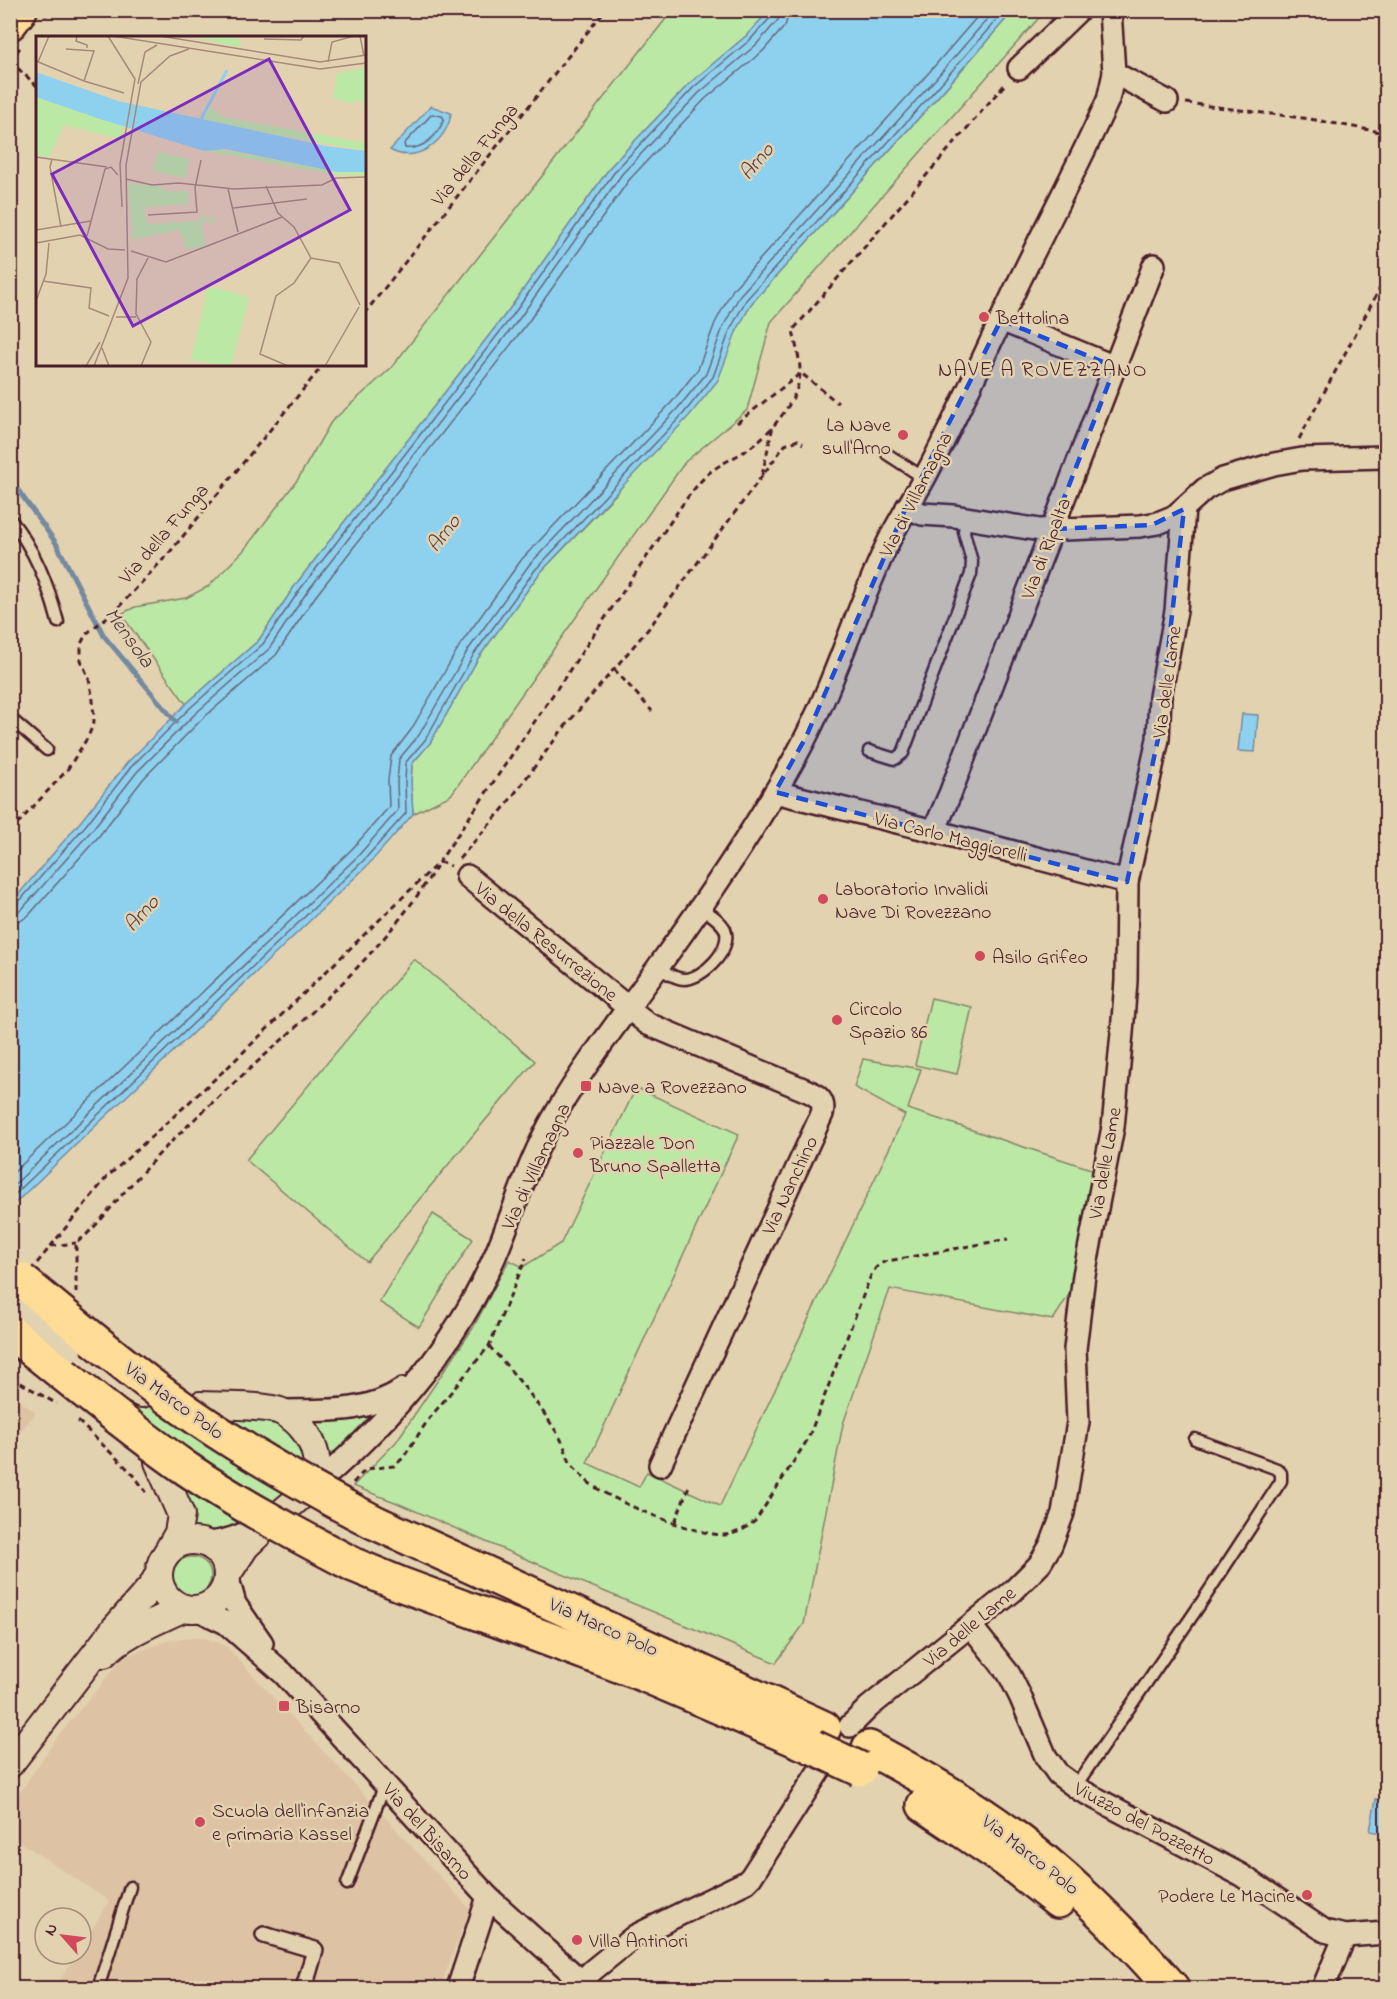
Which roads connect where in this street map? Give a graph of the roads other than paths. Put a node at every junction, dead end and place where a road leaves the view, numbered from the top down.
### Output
1 (20, 10) edge
2 (1079, 10) edge
3 (1110, 10) edge
4 (10, 23) edge
5 (1019, 68) road end
6 (1114, 73) junction
7 (1167, 100) road end
8 (1154, 265) dead end
9 (1000, 320) junction
10 (1115, 367) junction
11 (887, 454) dead end
12 (1386, 457) edge
13 (924, 478) junction
14 (907, 507) junction
15 (1184, 509) junction
16 (966, 518) junction
17 (10, 519) edge
18 (1052, 529) junction
19 (58, 622) dead end
20 (10, 718) edge
21 (47, 750) dead end
22 (869, 751) dead end
23 (775, 792) junction
24 (934, 831) junction
25 (459, 871) road end
26 (1127, 882) junction
27 (700, 907) junction
28 (658, 968) junction
29 (628, 1007) junction
30 (20, 1280) edge
31 (10, 1332) edge
32 (447, 1343) junction
33 (134, 1403) dead end
34 (201, 1406) dead end
35 (281, 1411) junction
36 (1195, 1439) dead end
37 (158, 1462) dead end
38 (660, 1465) dead end
39 (301, 1496) joint
40 (259, 1529) joint
41 (206, 1543) junction
42 (162, 1564) junction
43 (226, 1575) junction
44 (191, 1608) junction
45 (971, 1626) junction
46 (283, 1673) junction
47 (63, 1694) junction
48 (840, 1747) junction
49 (14, 1752) edge
50 (385, 1784) junction
51 (1075, 1787) junction
52 (347, 1884) dead end
53 (130, 1887) dead end
54 (488, 1897) junction
55 (1386, 1933) edge
56 (264, 1935) dead end
57 (1346, 1936) junction
58 (578, 1985) edge
59 (98, 1989) edge
60 (304, 1989) edge
61 (458, 1989) edge
62 (1145, 1989) edge
63 (1172, 1989) edge
64 (1323, 1989) edge

1 - 4 main road
2 - 5 street
3 - 6 street, Via di Villamagna
6 - 7 street
6 - 9 street, Via di Villamagna
8 - 10 street, Via di Ripalta
9 - 10 street
9 - 13 street, Via di Villamagna
10 - 18 street, Via di Ripalta
11 - 13 lane
12 - 15 street
13 - 14 street, Via di Villamagna
14 - 16 street
14 - 23 street, Via di Villamagna
15 - 18 street
15 - 26 street, Via delle Lame
16 - 18 street
16 - 22 lane
17 - 19 lane
18 - 24 street, Via di Ripalta
20 - 21 lane
23 - 24 street, Via Carlo Maggiorelli
23 - 27 street, Via di Villamagna
24 - 26 street, Via Carlo Maggiorelli
25 - 29 street, Via della Resurrezione
26 - 45 street, Via delle Lame
27 - 28 street, Via di Villamagna
27 - 28 lane
28 - 29 street, Via di Villamagna
29 - 32 street, Via di Villamagna
29 - 38 street, Via Nanchino
30 - 33 street, bridge
30 - 48 main road, Via Marco Polo, bridge
31 - 48 main road, Via Marco Polo, bridge
32 - 35 street, Via di Villamagna
32 - 39 street, Via di Villamagna
34 - 35 street
35 - 39 street
36 - 51 lane
37 - 42 street
40 - 41 street
40 - 43 street
41 - 42 street
41 - 43 street
42 - 44 street
42 - 47 street
43 - 44 street
43 - 46 street, Via del Bisarno
44 - 46 street, Via del Bisarno
44 - 47 street
45 - 48 street, Via delle Lame
45 - 51 street, Viuzzo del Pozzetto
46 - 50 street, Via del Bisarno
47 - 49 street
48 - 58 street, Via delle Lame
48 - 62 main road, Via Marco Polo
48 - 63 main road, Via Marco Polo
50 - 52 lane
50 - 54 street, Via del Bisarno
51 - 57 street, Viuzzo del Pozzetto
53 - 59 lane
54 - 58 street, Via del Bisarno
54 - 61 street
55 - 57 street, Viuzzo del Pozzetto
56 - 60 street
57 - 64 street

